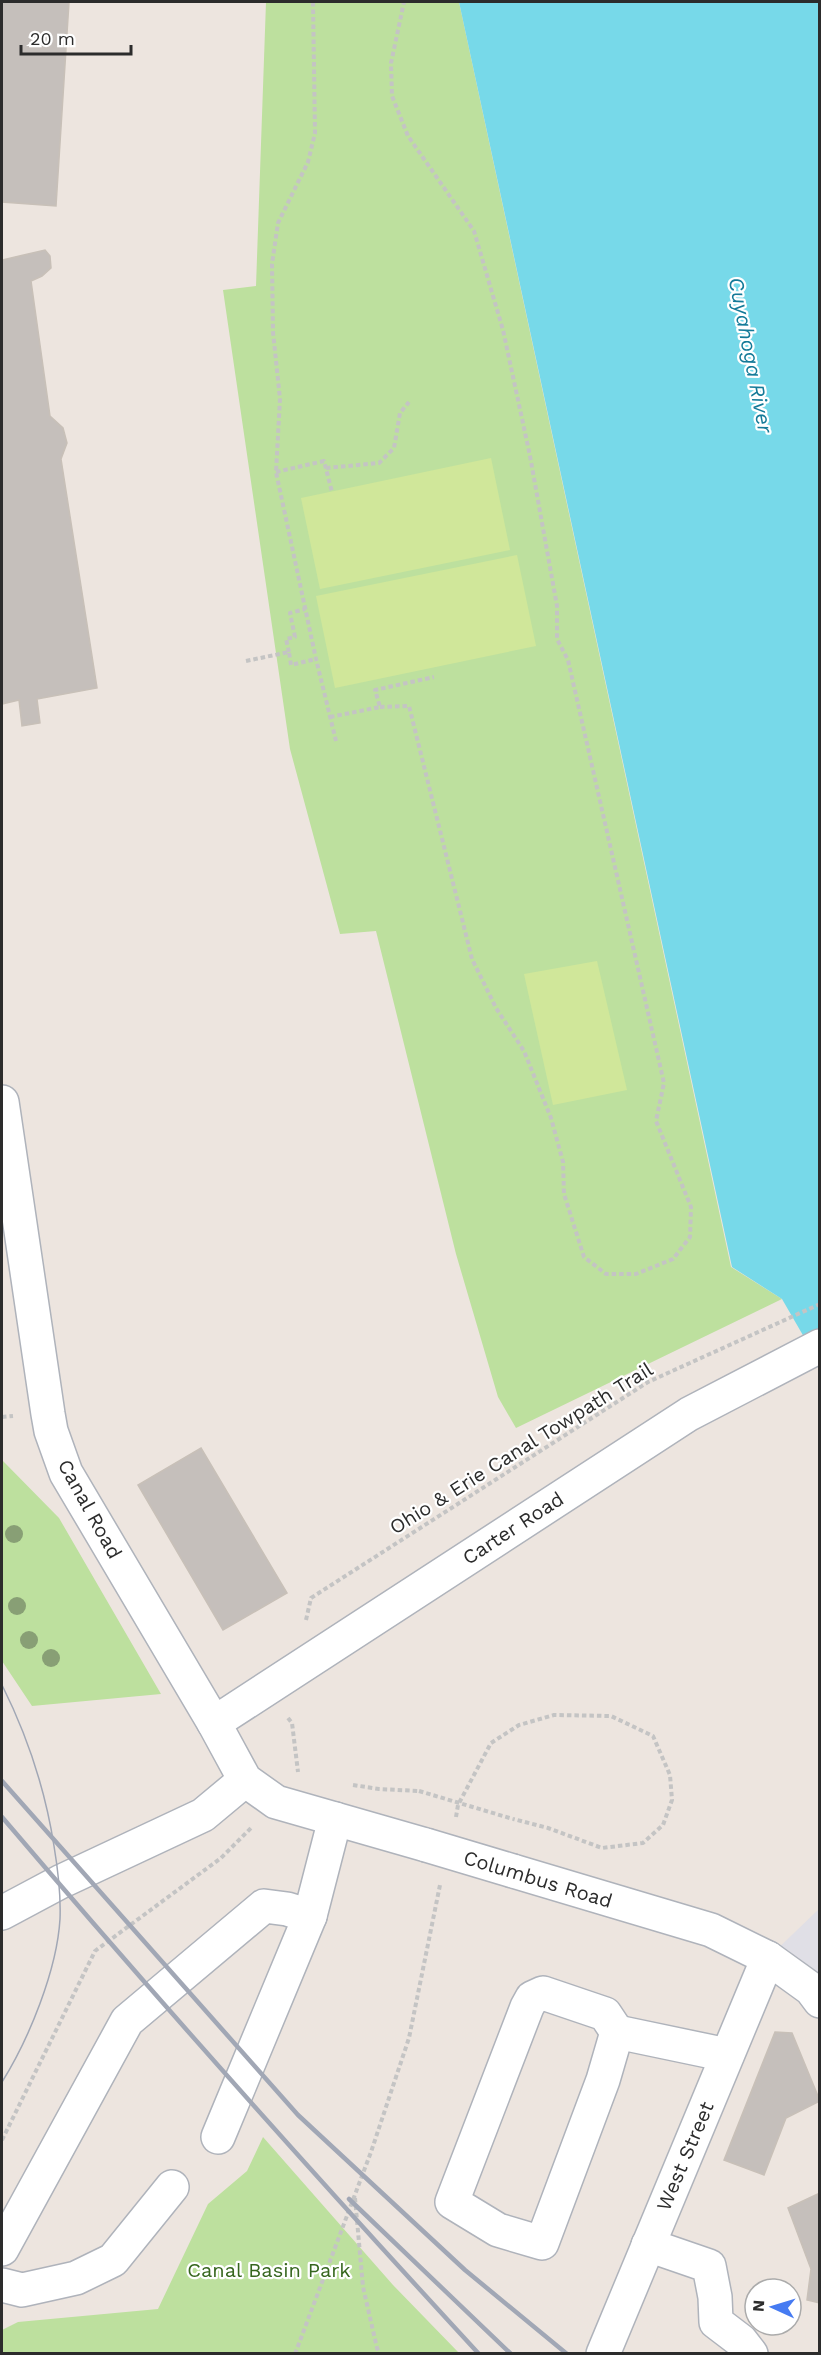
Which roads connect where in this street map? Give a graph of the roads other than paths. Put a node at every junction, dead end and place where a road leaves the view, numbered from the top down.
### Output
1 (2, 1102) edge
2 (819, 1346) edge
3 (214, 1723) junction
4 (244, 1780) junction
5 (335, 1819) junction
6 (2, 1913) edge
7 (310, 1916) junction
8 (768, 1958) junction
9 (819, 2001) edge
10 (617, 2032) junction
11 (727, 2055) junction
12 (218, 2137) dead end
13 (172, 2187) dead end
14 (648, 2245) junction
15 (2, 2249) edge
16 (2, 2285) edge
17 (603, 2354) edge
18 (751, 2354) edge

1 - 3 street, Canal Road
2 - 3 street, Carter Road
3 - 4 street, Canal Road
4 - 5 street, Columbus Road
4 - 6 street
5 - 7 street
5 - 8 street, Columbus Road, bridge
7 - 12 street
7 - 15 street
8 - 9 street, Columbus Road
8 - 11 street, West Street
10 - 10 street
10 - 11 street
11 - 14 street, West Street
13 - 16 street
14 - 17 street, West Street
14 - 18 street

